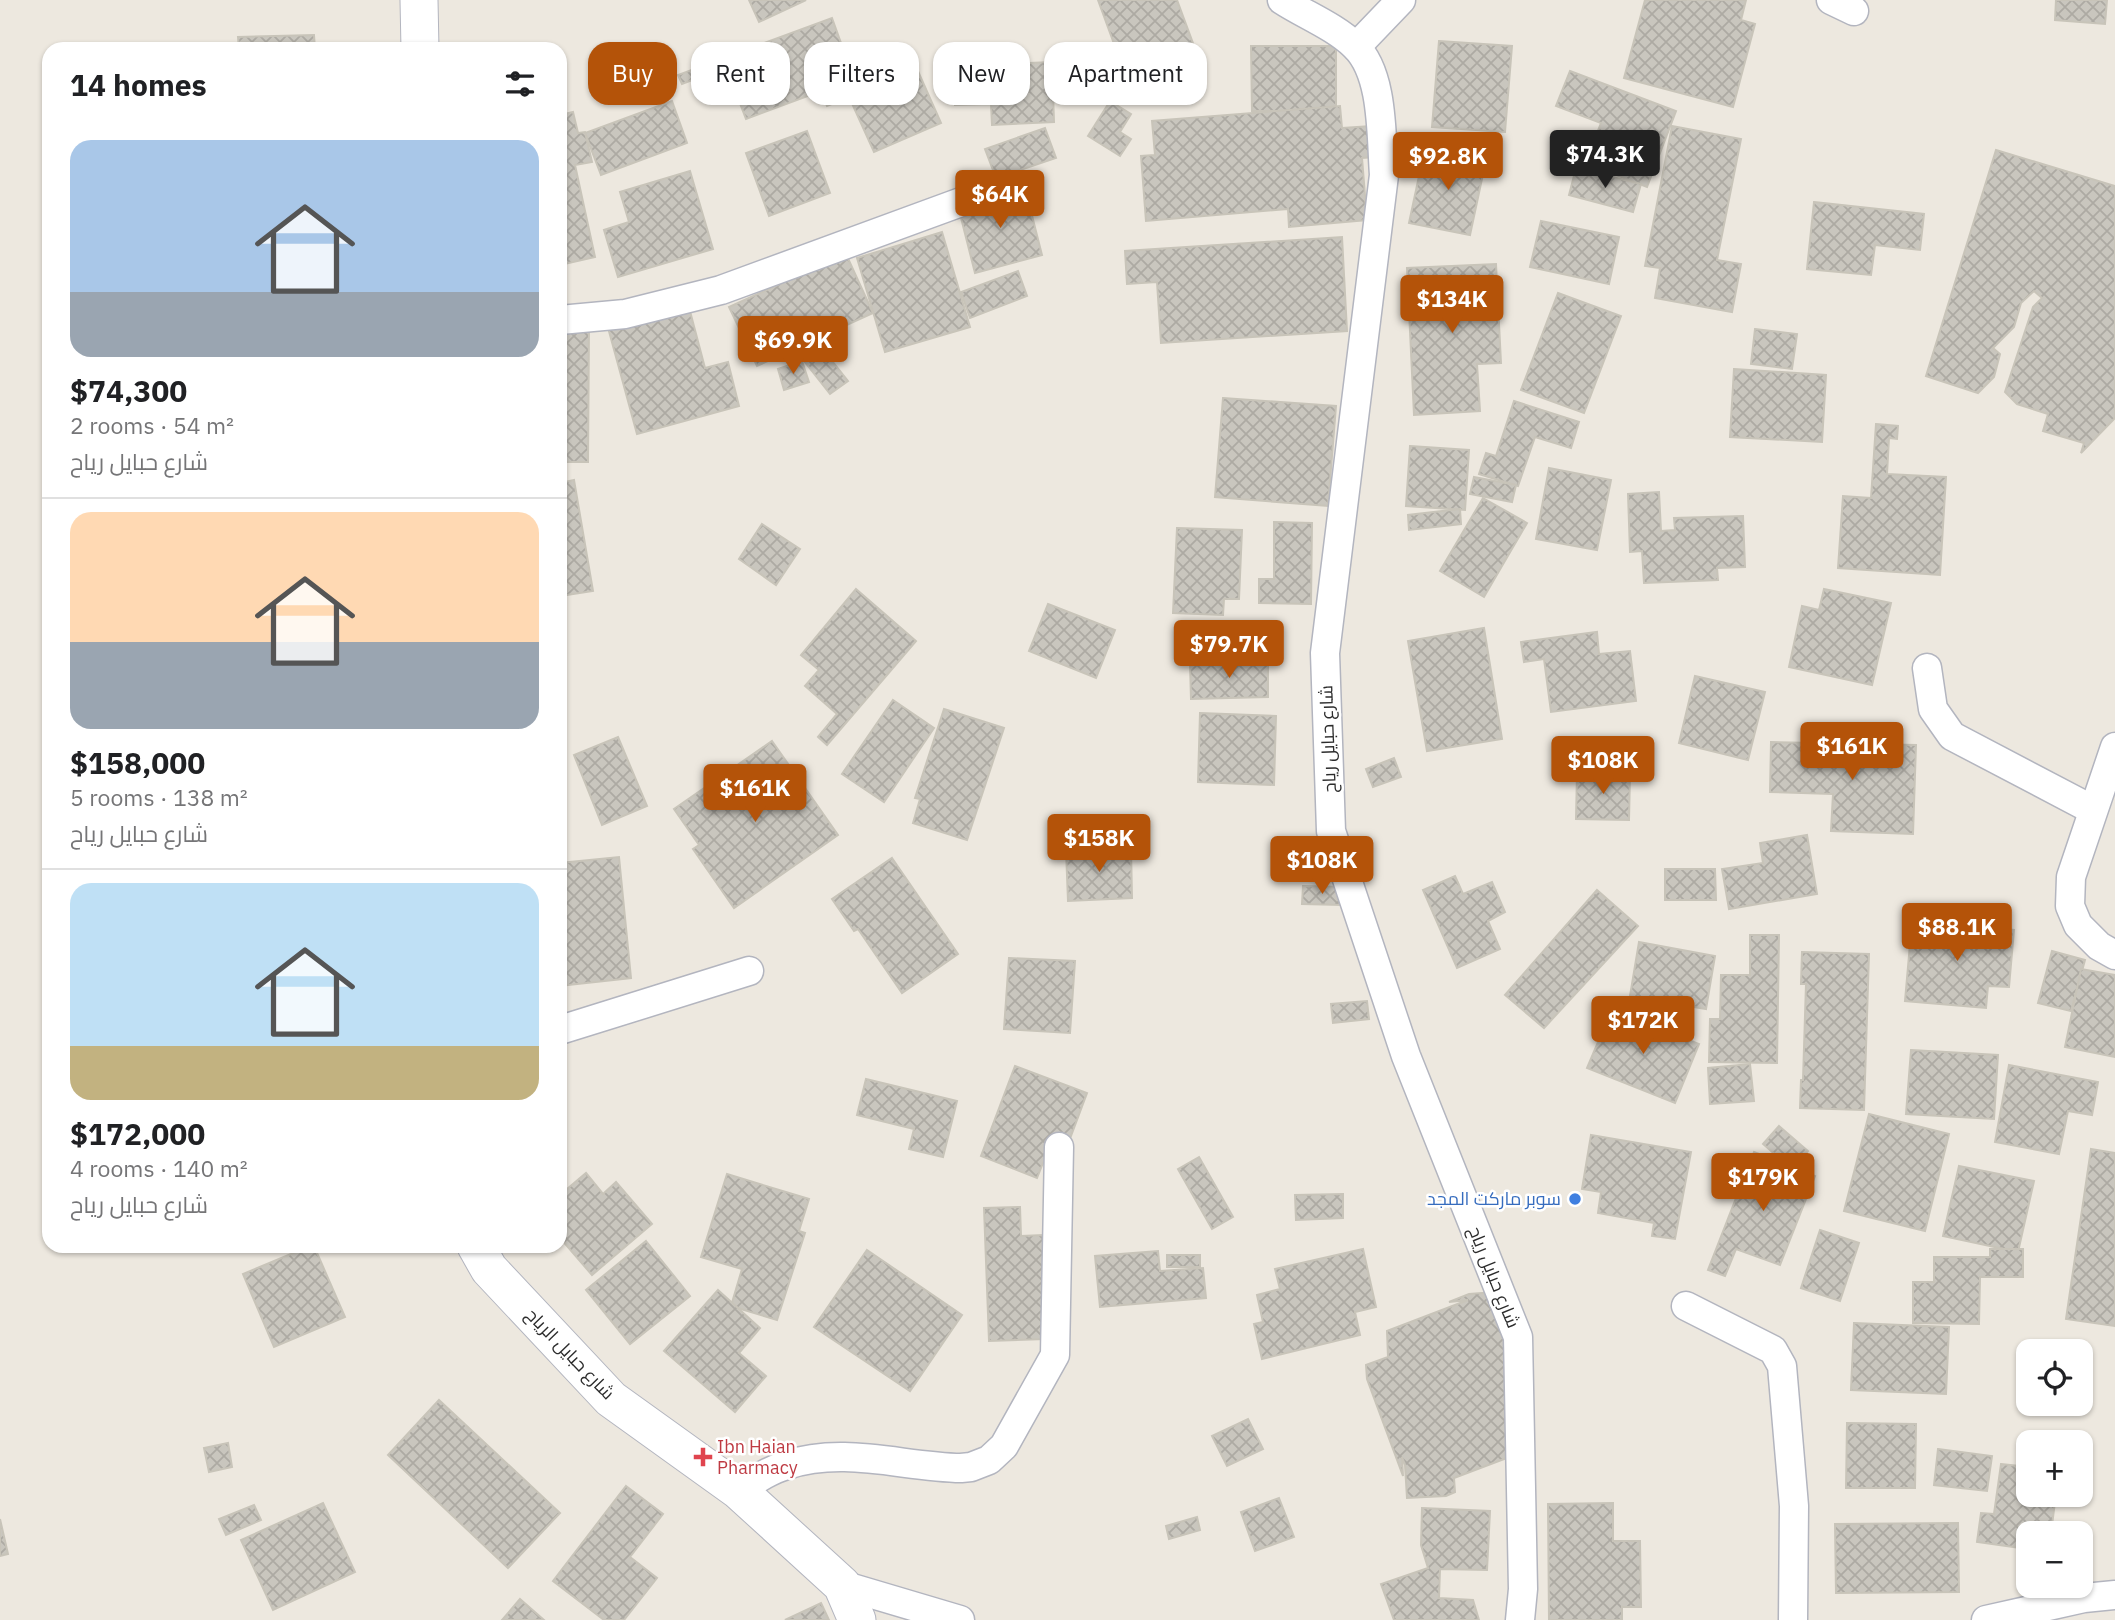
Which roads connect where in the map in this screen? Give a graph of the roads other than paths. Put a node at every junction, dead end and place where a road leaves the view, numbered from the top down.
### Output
1 (419, 0) edge
2 (1282, 0) edge
3 (1401, 0) edge
4 (420, 42) edge
5 (1356, 47) junction
6 (972, 198) dead end
7 (567, 319) edge
8 (1927, 668) dead end
9 (2115, 747) edge
10 (2093, 810) junction
11 (2115, 956) edge
12 (749, 971) dead end
13 (567, 1028) edge
14 (1059, 1147) dead end
15 (480, 1253) edge
16 (1686, 1306) dead end
17 (739, 1491) junction
18 (842, 1585) junction
19 (2115, 1595) edge
20 (857, 1620) edge
21 (960, 1620) edge
22 (1520, 1620) edge
23 (1793, 1620) edge
24 (1986, 1620) edge

1 - 4 street
2 - 5 street, شارع حبايل رياح
3 - 5 street
5 - 22 street, شارع حبايل رياح
6 - 7 street
8 - 10 street
9 - 10 street
10 - 11 street
12 - 13 street
14 - 17 street
15 - 17 street, شارع حبايل الرياح
16 - 23 street
17 - 18 street, شارع حبايل الرياح
18 - 20 street, شارع حبايل الرياح
18 - 21 street
19 - 24 street

